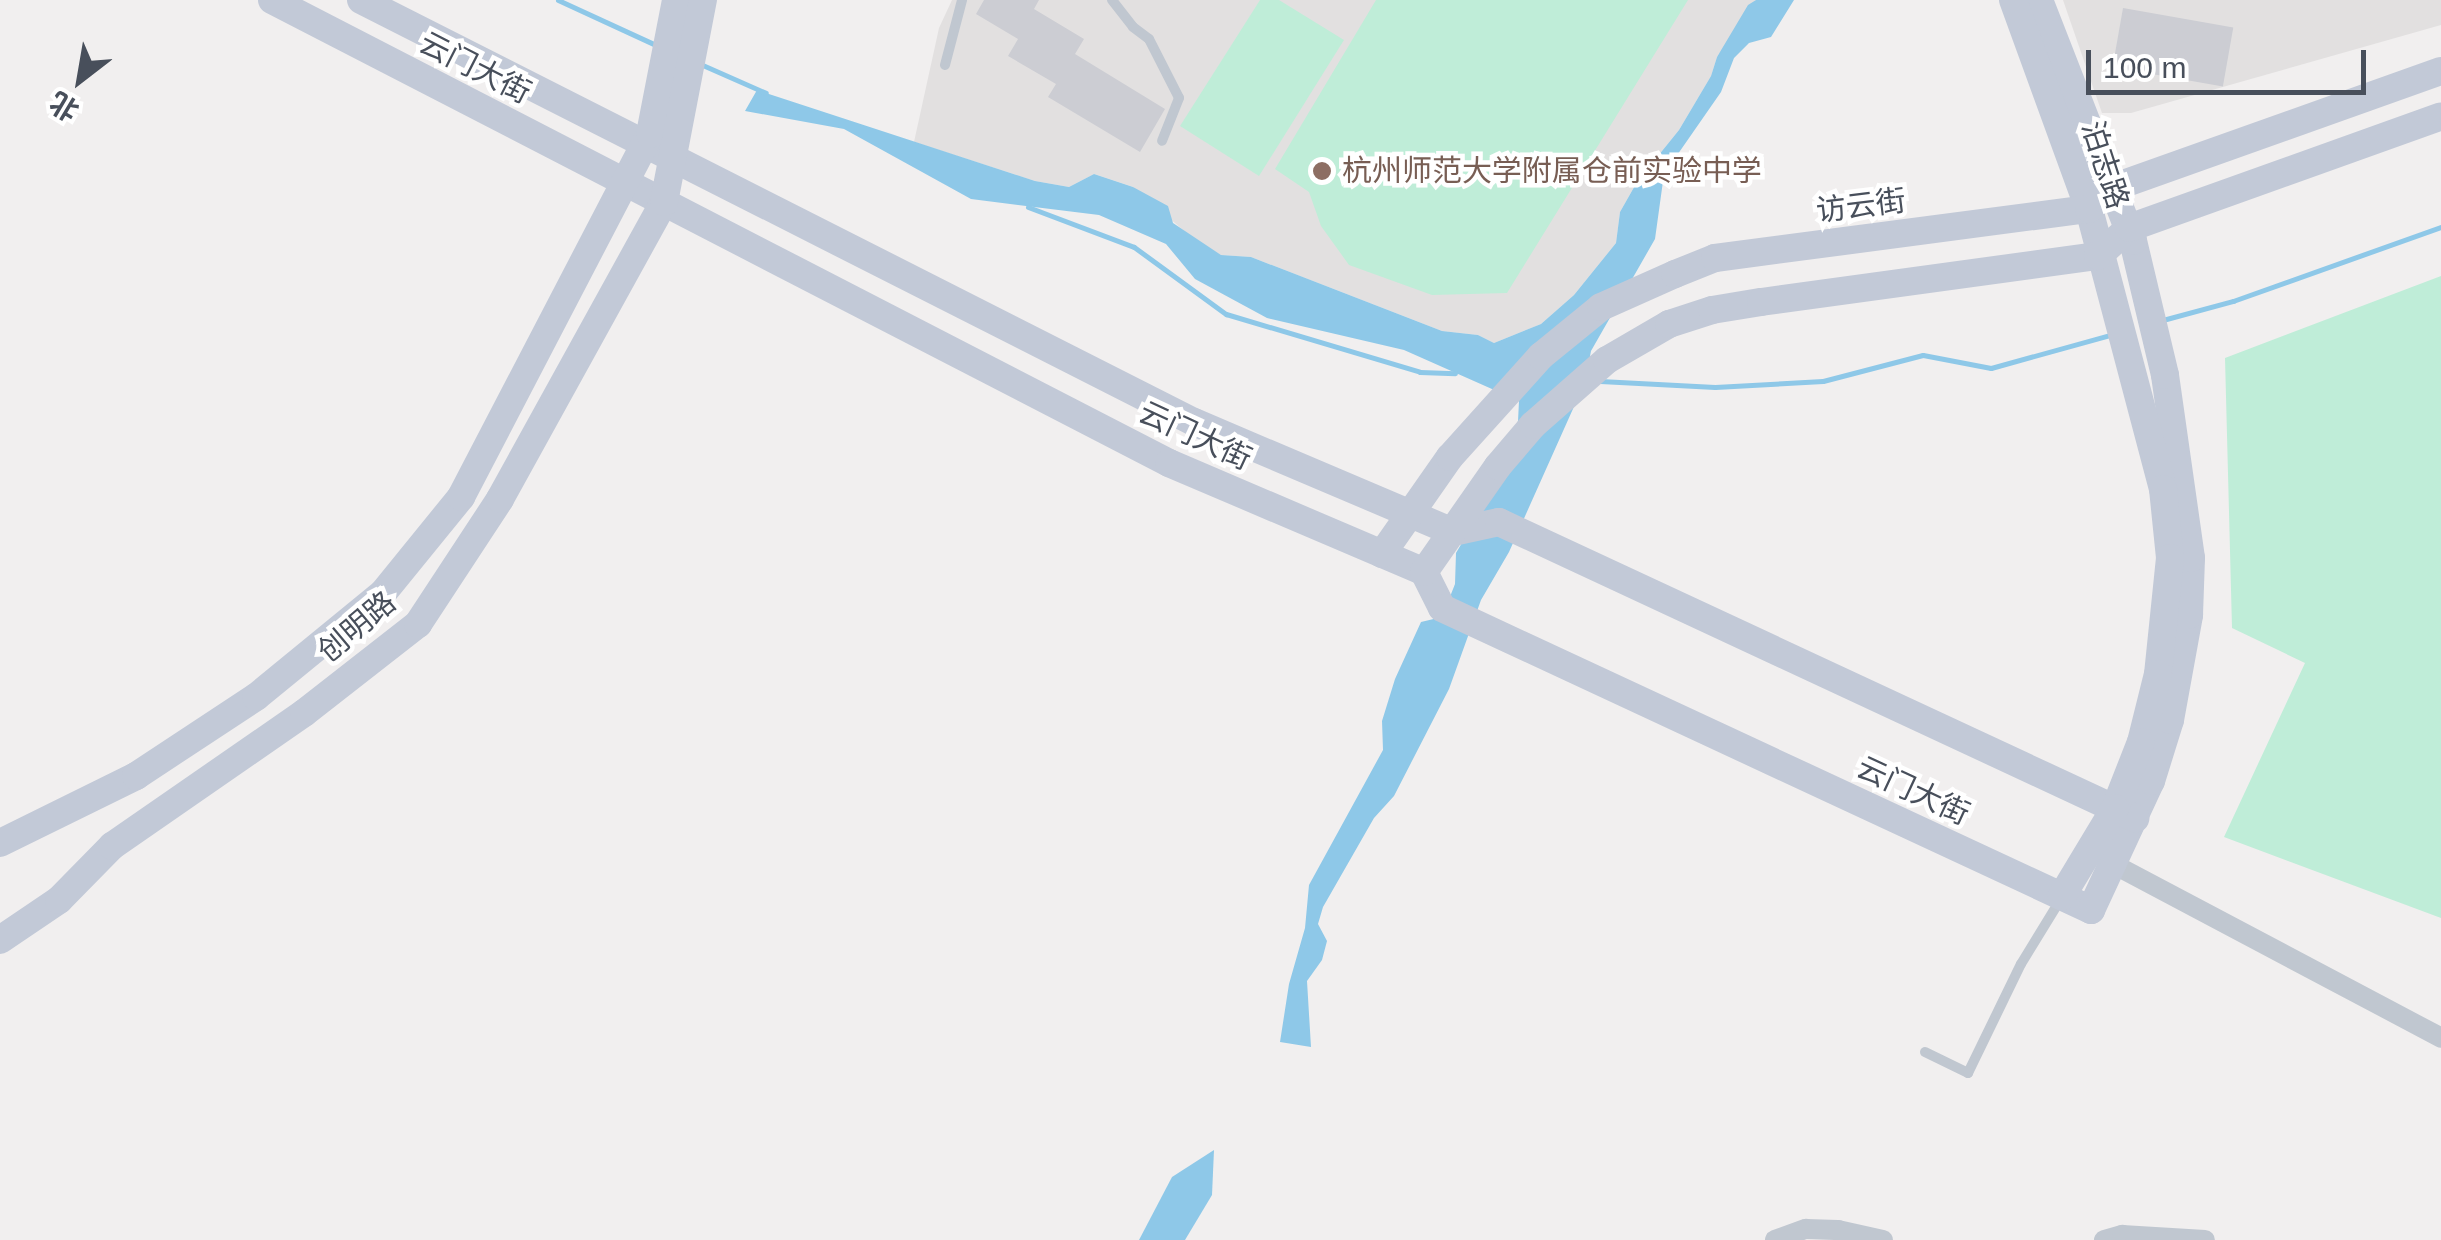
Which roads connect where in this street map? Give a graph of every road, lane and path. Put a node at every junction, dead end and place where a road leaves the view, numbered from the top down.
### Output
1 (272, 0) edge
2 (361, 0) edge
3 (962, 0) edge
4 (1112, 0) edge
5 (2013, 0) edge
6 (2039, 0) edge
7 (688, 5) edge
8 (945, 65) dead end
9 (2441, 71) edge
10 (669, 106) junction
11 (2441, 116) edge
12 (1162, 141) dead end
13 (644, 145) junction
14 (672, 160) junction
15 (624, 182) junction
16 (2112, 188) junction
17 (664, 202) junction
18 (2089, 210) junction
19 (2131, 234) junction
20 (2098, 256) junction
21 (1410, 514) junction
22 (1453, 532) junction
23 (1382, 554) junction
24 (1424, 572) junction
25 (2125, 813) junction
26 (0, 843) edge
27 (2113, 864) junction
28 (2062, 896) junction
29 (0, 940) edge
30 (2441, 1038) edge
31 (1925, 1052) dead end
32 (1776, 1240) edge
33 (1883, 1240) edge
34 (2104, 1240) edge
35 (2205, 1240) edge

1 - 15 main road, 云门大街
2 - 13 main road, 云门大街
3 - 8 lane
4 - 12 lane
5 - 18 main road, 泊志路
6 - 16 main road, 泊志路
7 - 10 main road
9 - 16 main road
10 - 13 main road, 创明路
10 - 14 main road, 创明路
11 - 19 main road
13 - 14 main road, 云门大街
13 - 15 main road, 创明路
14 - 17 main road, 创明路
14 - 21 main road, 云门大街
15 - 17 main road, 云门大街
15 - 26 main road, 创明路
16 - 18 main road
16 - 19 main road, 泊志路
17 - 23 main road, 云门大街
17 - 29 main road, 创明路
18 - 20 main road, 泊志路
18 - 21 main road, 访云街
19 - 20 main road
19 - 25 main road, 泊志路
20 - 22 main road
20 - 25 main road, 泊志路
21 - 22 main road, 云门大街
21 - 23 main road, 访云街
22 - 24 main road
22 - 25 main road
23 - 24 main road, 云门大街
24 - 28 main road, 云门大街
25 - 27 main road
25 - 28 main road
27 - 28 main road, 云门大街
27 - 30 street
28 - 31 lane
32 - 33 street
34 - 35 street

